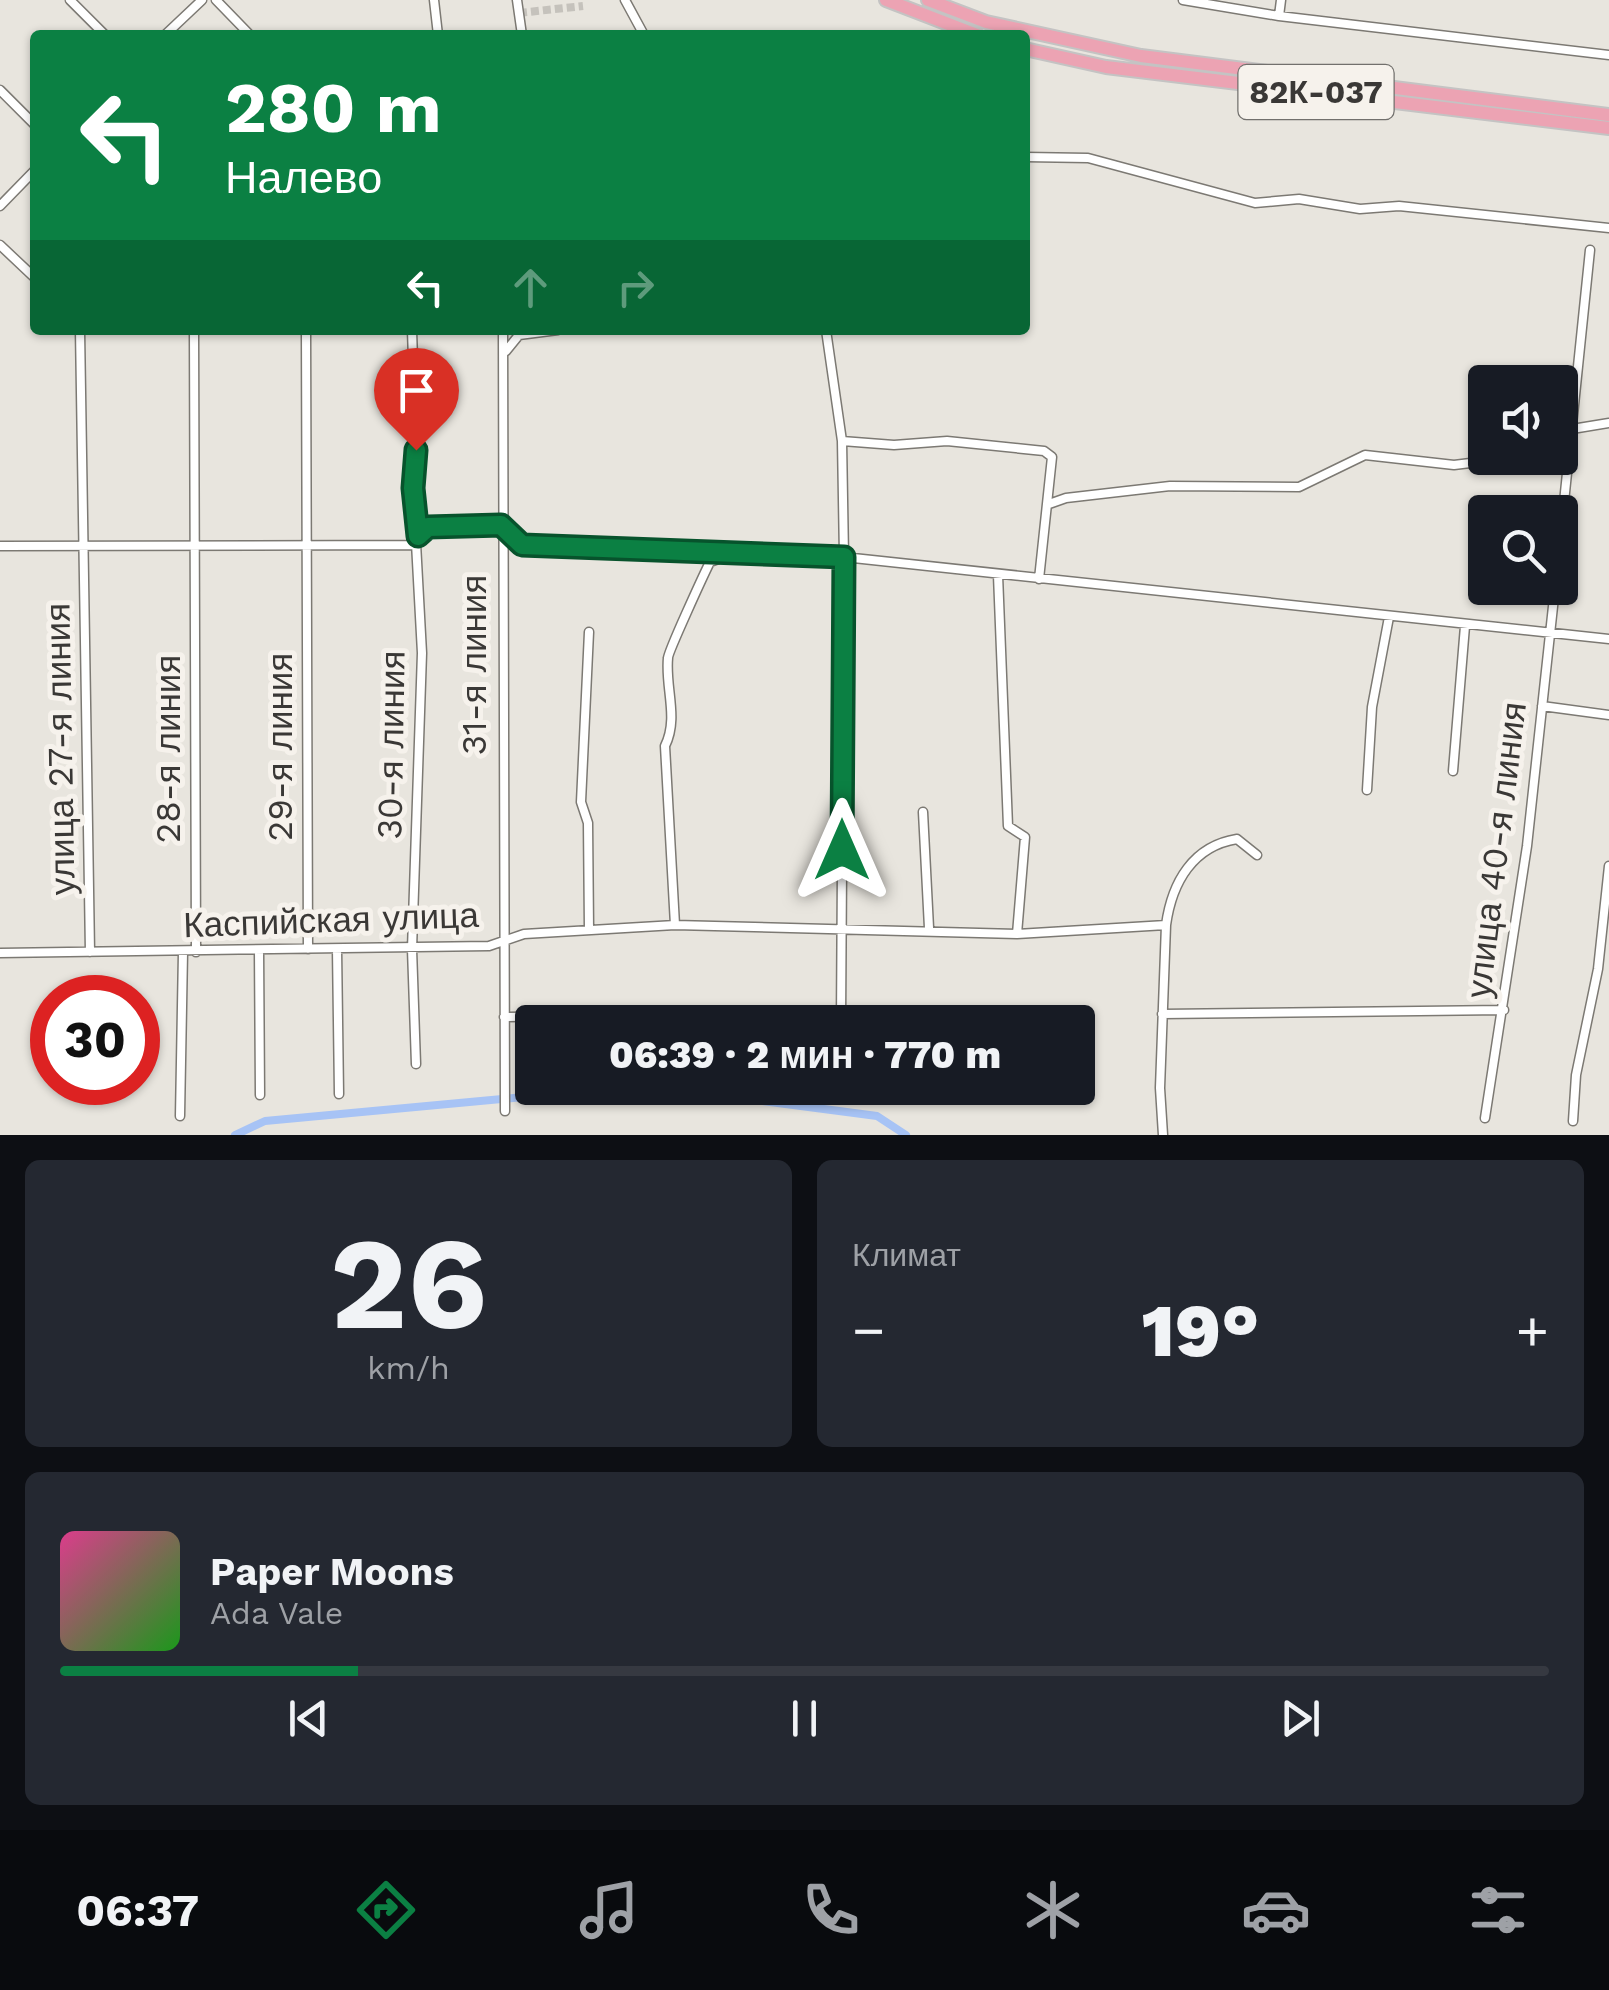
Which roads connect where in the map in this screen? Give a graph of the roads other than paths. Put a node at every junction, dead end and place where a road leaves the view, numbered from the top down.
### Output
1 (70, 0) edge
2 (202, 0) edge
3 (216, 0) edge
4 (434, 0) edge
5 (518, 0) edge
6 (624, 0) edge
7 (886, 0) edge
8 (928, 0) edge
9 (1182, 0) edge
10 (1281, 0) edge
11 (1278, 16) junction
12 (100, 30) edge
13 (170, 30) edge
14 (245, 30) edge
15 (437, 30) edge
16 (521, 30) edge
17 (641, 30) edge
18 (965, 30) edge
19 (1021, 30) edge
20 (1030, 32) edge
21 (1030, 50) edge
22 (1609, 55) edge
23 (0, 90) edge
24 (1609, 115) edge
25 (30, 120) edge
26 (1609, 128) edge
27 (1030, 157) edge
28 (30, 175) edge
29 (0, 206) edge
30 (1609, 228) edge
31 (0, 245) edge
32 (1590, 250) dead end
33 (30, 273) edge
34 (80, 335) edge
35 (194, 335) edge
36 (306, 335) edge
37 (412, 335) edge
38 (503, 335) edge
39 (533, 335) edge
40 (827, 335) edge
41 (503, 360) junction
42 (1578, 367) edge
43 (1609, 423) edge
44 (1578, 426) edge
45 (842, 441) junction
46 (1468, 463) edge
47 (1049, 504) junction
48 (501, 525) junction
49 (417, 541) junction
50 (305, 544) junction
51 (0, 546) edge
52 (86, 546) junction
53 (195, 546) junction
54 (737, 552) junction
55 (844, 557) junction
56 (998, 575) junction
57 (1038, 580) junction
58 (1553, 605) edge
59 (1389, 618) junction
60 (1465, 626) junction
61 (589, 632) dead end
62 (1551, 632) junction
63 (1609, 639) edge
64 (1542, 706) junction
65 (1609, 715) edge
66 (1453, 771) dead end
67 (1367, 790) dead end
68 (923, 812) dead end
69 (1257, 855) dead end
70 (1609, 866) edge
71 (675, 925) junction
72 (1166, 925) junction
73 (842, 926) junction
74 (929, 928) junction
75 (589, 930) junction
76 (1017, 934) junction
77 (504, 939) junction
78 (308, 949) junction
79 (337, 949) junction
80 (412, 949) junction
81 (259, 950) junction
82 (90, 952) junction
83 (182, 952) junction
84 (196, 952) junction
85 (0, 953) edge
86 (841, 1005) edge
87 (1504, 1010) junction
88 (1162, 1014) junction
89 (504, 1018) junction
90 (515, 1018) edge
91 (416, 1064) dead end
92 (339, 1094) dead end
93 (260, 1095) dead end
94 (505, 1111) dead end
95 (180, 1116) dead end
96 (1485, 1118) dead end
97 (1573, 1121) dead end
98 (1163, 1135) edge

1 - 12 street
2 - 13 street
3 - 14 street
4 - 15 street
5 - 16 street
6 - 17 street
7 - 18 main road
8 - 19 main road
9 - 11 street
10 - 11 street
11 - 22 street
20 - 24 main road
21 - 26 main road, 82К-037
23 - 25 street
27 - 30 street
28 - 29 street
31 - 33 street
32 - 42 street
34 - 52 street, улица 27-я линия
35 - 53 street, 28-я линия
36 - 50 street, 29-я линия
37 - 49 street, 30-я линия
38 - 41 street, 31-я линия
39 - 41 street
40 - 45 street
41 - 48 street, 31-я линия
43 - 44 street
45 - 47 street
45 - 55 street
46 - 47 street
47 - 57 street
48 - 49 street
48 - 54 street
48 - 77 street, 31-я линия
49 - 50 street
49 - 80 street, 30-я линия
50 - 53 street
50 - 78 street, 29-я линия
51 - 52 street
52 - 53 street
52 - 82 street, улица 27-я линия
53 - 84 street, 28-я линия
54 - 55 street
54 - 71 street
55 - 56 street
55 - 73 street
56 - 57 street
56 - 76 street
57 - 59 street
58 - 62 street, улица 40-я линия
59 - 60 street
59 - 67 street
60 - 62 street
60 - 66 street
61 - 75 street
62 - 63 street
62 - 64 street, улица 40-я линия
64 - 65 street
64 - 87 street, улица 40-я линия
68 - 74 street
69 - 72 street
70 - 97 street
71 - 73 street, Каспийская улица
71 - 75 street, Каспийская улица
72 - 76 street, Каспийская улица
72 - 88 street
73 - 74 street, Каспийская улица
73 - 86 street
74 - 76 street, Каспийская улица
75 - 77 street, Каспийская улица
77 - 80 street, Каспийская улица
77 - 89 street, 31-я линия
78 - 79 street, Каспийская улица
78 - 81 street, Каспийская улица
79 - 80 street, Каспийская улица
79 - 92 street
80 - 91 street, 30-я линия
81 - 84 street, Каспийская улица
81 - 93 street
82 - 83 street, Каспийская улица
82 - 85 street, Каспийская улица
83 - 84 street, Каспийская улица
83 - 95 street
87 - 88 street
87 - 96 street, улица 40-я линия
88 - 98 street
89 - 90 street
89 - 94 street, 31-я линия

